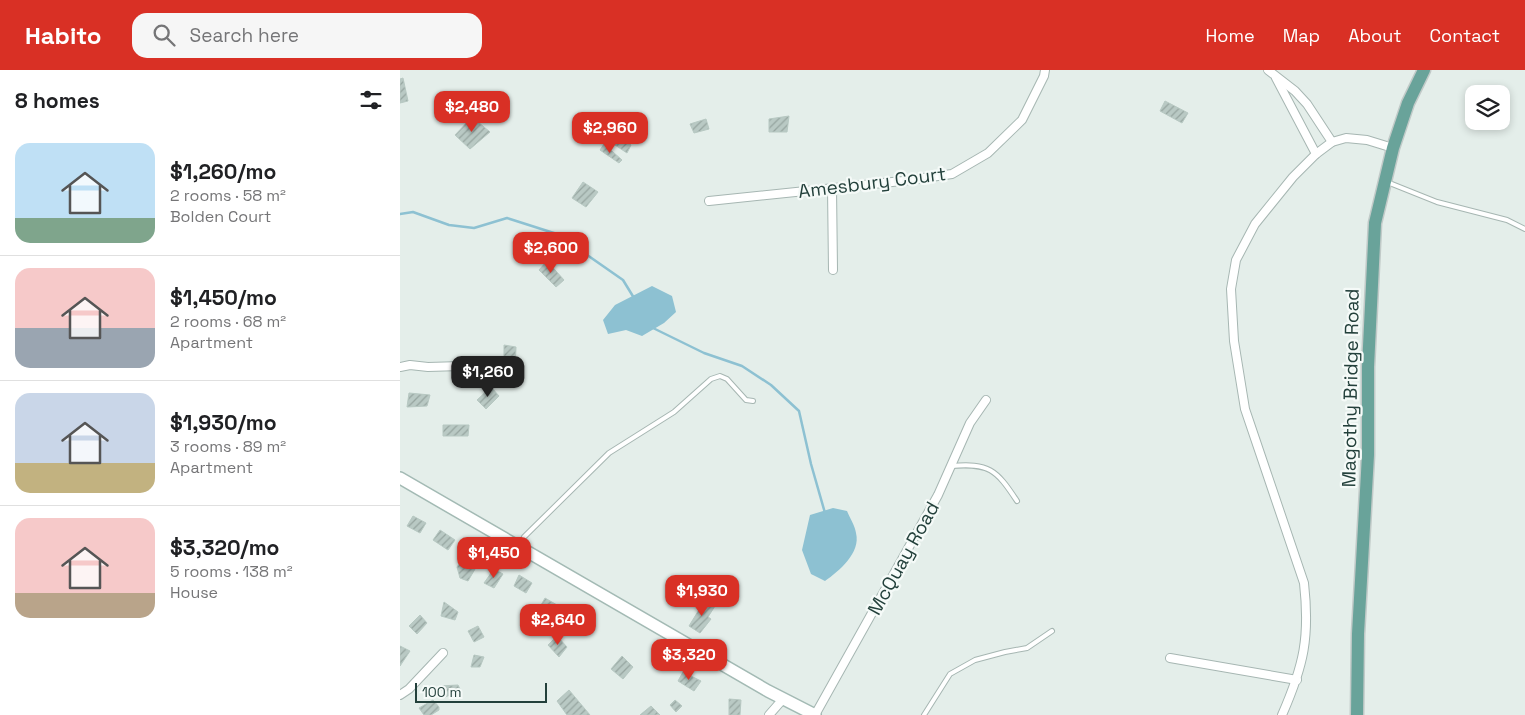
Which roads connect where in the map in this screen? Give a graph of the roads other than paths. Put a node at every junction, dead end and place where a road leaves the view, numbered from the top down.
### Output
1 (1045, 70) edge
2 (1268, 70) edge
3 (1424, 70) edge
4 (1275, 76) junction
5 (1332, 142) junction
6 (1393, 148) junction
7 (1316, 154) junction
8 (1385, 182) junction
9 (832, 188) junction
10 (709, 200) dead end
11 (1525, 229) edge
12 (832, 270) dead end
13 (400, 366) edge
14 (461, 366) dead end
15 (986, 400) dead end
16 (753, 401) dead end
17 (951, 466) junction
18 (400, 478) edge
19 (1017, 501) dead end
20 (519, 547) junction
21 (1052, 631) dead end
22 (444, 653) dead end
23 (1170, 658) dead end
24 (1297, 680) junction
25 (400, 695) edge
26 (783, 699) junction
27 (769, 715) edge
28 (815, 715) edge
29 (924, 715) edge
30 (1282, 715) edge
31 (1357, 715) edge

1 - 9 street, Amesbury Court
2 - 4 street
3 - 6 main road, Magothy Bridge Road
4 - 5 street
4 - 7 street
5 - 6 street
5 - 7 street
6 - 8 main road, Magothy Bridge Road
7 - 24 street
8 - 11 lane
8 - 31 main road, Magothy Bridge Road
9 - 10 street, Amesbury Court
9 - 12 street
13 - 14 street
15 - 17 street, McQuay Road
16 - 20 lane
17 - 19 lane
17 - 28 street, McQuay Road
18 - 20 main road
20 - 26 main road
21 - 29 lane
22 - 25 street
23 - 24 street
24 - 30 street
26 - 27 street
26 - 28 main road

